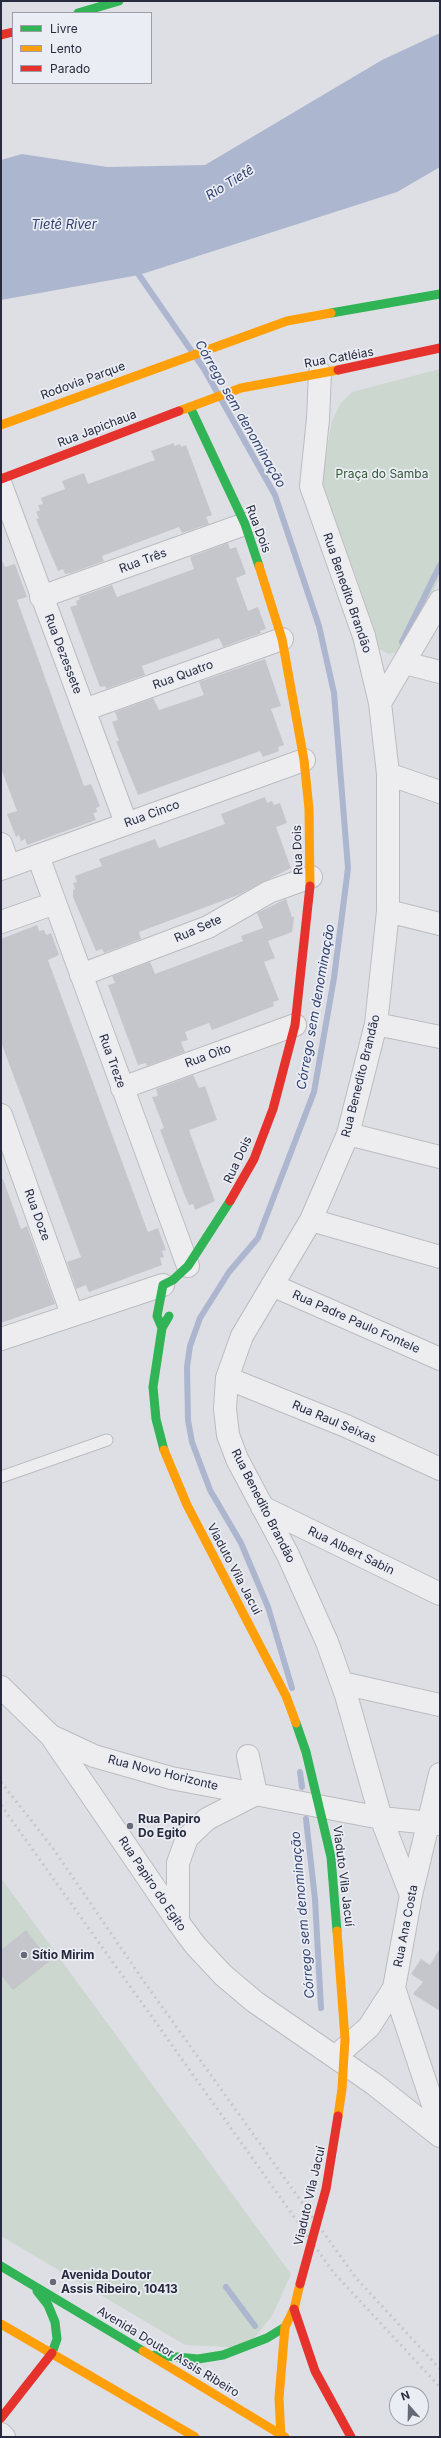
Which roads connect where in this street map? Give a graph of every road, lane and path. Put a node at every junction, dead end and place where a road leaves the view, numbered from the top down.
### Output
1 (119, 1) edge
2 (81, 12) edge
3 (12, 32) edge
4 (1, 36) edge
5 (440, 294) edge
6 (440, 348) edge
7 (320, 373) junction
8 (201, 402) joint
9 (190, 407) junction
10 (1, 425) edge
11 (1, 479) edge
12 (1, 484) edge
13 (245, 524) junction
14 (41, 597) junction
15 (440, 601) edge
16 (282, 639) junction
17 (405, 662) junction
18 (440, 672) edge
19 (380, 703) junction
20 (84, 710) junction
21 (304, 760) junction
22 (388, 774) junction
23 (440, 792) edge
24 (126, 823) junction
25 (1, 844) edge
26 (38, 856) junction
27 (5, 867) edge
28 (312, 878) junction
29 (55, 903) junction
30 (388, 911) junction
31 (1, 922) edge
32 (440, 924) edge
33 (81, 975) junction
34 (376, 1024) junction
35 (295, 1025) junction
36 (440, 1037) edge
37 (122, 1088) junction
38 (1, 1115) edge
39 (348, 1134) junction
40 (440, 1157) edge
41 (311, 1220) junction
42 (440, 1257) edge
43 (175, 1281) junction
44 (272, 1285) junction
45 (172, 1307) dead end
46 (72, 1314) junction
47 (162, 1328) junction
48 (1, 1338) edge
49 (440, 1359) edge
50 (227, 1378) junction
51 (107, 1440) dead end
52 (164, 1450) joint
53 (440, 1470) edge
54 (1, 1477) edge
55 (262, 1507) junction
56 (440, 1594) edge
57 (342, 1683) junction
58 (1, 1687) edge
59 (440, 1705) edge
60 (51, 1736) junction
61 (248, 1756) dead end
62 (440, 1774) edge
63 (256, 1794) junction
64 (381, 1818) junction
65 (435, 1823) edge
66 (411, 1895) junction
67 (178, 1922) junction
68 (394, 1988) junction
69 (333, 2056) junction
70 (440, 2126) edge
71 (440, 2136) edge
72 (1, 2266) edge
73 (33, 2286) junction
74 (294, 2309) junction
75 (1, 2324) edge
76 (285, 2327) junction
77 (52, 2354) junction
78 (148, 2354) junction
79 (1, 2418) edge
80 (1, 2434) edge
81 (282, 2436) edge
82 (4, 2437) edge
83 (195, 2437) edge
84 (351, 2437) edge

1 - 2 main road
3 - 4 main road
5 - 10 main road, Rodovia Parque
6 - 7 main road, Rua Catléias
7 - 8 main road, Rua Catléias
7 - 19 street, Rua Benedito Brandão
8 - 9 main road, Rua Japichaua
9 - 11 main road, Rua Japichaua
9 - 13 main road, Rua Dois
12 - 14 street, Rua Dezessete
13 - 14 street, Rua Três
13 - 16 main road, Rua Dois
14 - 20 street, Rua Dezessete
15 - 17 street
16 - 20 street, Rua Quatro
16 - 21 main road, Rua Dois
17 - 18 street
17 - 19 street
19 - 22 street, Rua Benedito Brandão
20 - 24 street, Rua Dezessete
21 - 24 street, Rua Cinco
21 - 28 main road, Rua Dois
22 - 23 street
22 - 30 street, Rua Benedito Brandão
24 - 26 street, Rua Cinco
25 - 27 street
26 - 27 street, Rua Cinco
26 - 29 street, Rua Treze
28 - 33 street, Rua Sete
28 - 35 main road, Rua Dois
29 - 31 street
29 - 33 street, Rua Treze
30 - 32 street
30 - 34 street, Rua Benedito Brandão
33 - 37 street, Rua Treze
34 - 36 street
34 - 39 street, Rua Benedito Brandão
35 - 37 street, Rua Oito
35 - 43 main road, Rua Dois
37 - 43 street, Rua Treze
38 - 46 street, Rua Doze
39 - 40 street
39 - 41 street, Rua Benedito Brandão
41 - 42 street
41 - 44 street, Rua Benedito Brandão
43 - 46 street
43 - 47 main road, Rua Dois
44 - 49 street, Rua Padre Paulo Fontele
44 - 50 street, Rua Benedito Brandão
45 - 47 main road, Rua Dois
46 - 48 street
47 - 52 main road, Rua Dois
50 - 53 street, Rua Raul Seixas
50 - 55 street, Rua Benedito Brandão
51 - 54 lane
52 - 74 main road, Viaduto Vila Jacuí, bridge
55 - 56 street, Rua Albert Sabin
55 - 57 street, Rua Benedito Brandão
57 - 59 street
57 - 64 street, Rua Benedito Brandão
58 - 60 street, Rua Papiro do Egito
60 - 63 street, Rua Novo Horizonte
60 - 67 street, Rua Papiro do Egito
61 - 63 street
62 - 65 street, Rua Ana Costa
63 - 64 street, Rua Novo Horizonte
63 - 67 street, Rua Novo Horizonte
64 - 65 street, Rua Novo Horizonte
64 - 66 street, Rua Benedito Brandão
65 - 66 street, Rua Ana Costa
66 - 68 street, Rua Ana Costa
67 - 69 street, Rua Papiro do Egito
68 - 69 street, Rua Ana Costa
68 - 70 street
69 - 71 street, Rua Papiro do Egito
72 - 73 main road, Avenida Doutor Assis Ribeiro
73 - 77 main road
73 - 78 main road, Avenida Doutor Assis Ribeiro
74 - 76 main road, Avenida Doutor Assis Ribeiro
74 - 84 main road
75 - 77 main road
76 - 78 main road
76 - 81 main road, Avenida Doutor Assis Ribeiro
77 - 79 main road
77 - 83 main road
78 - 81 main road, Avenida Doutor Assis Ribeiro
80 - 82 street

